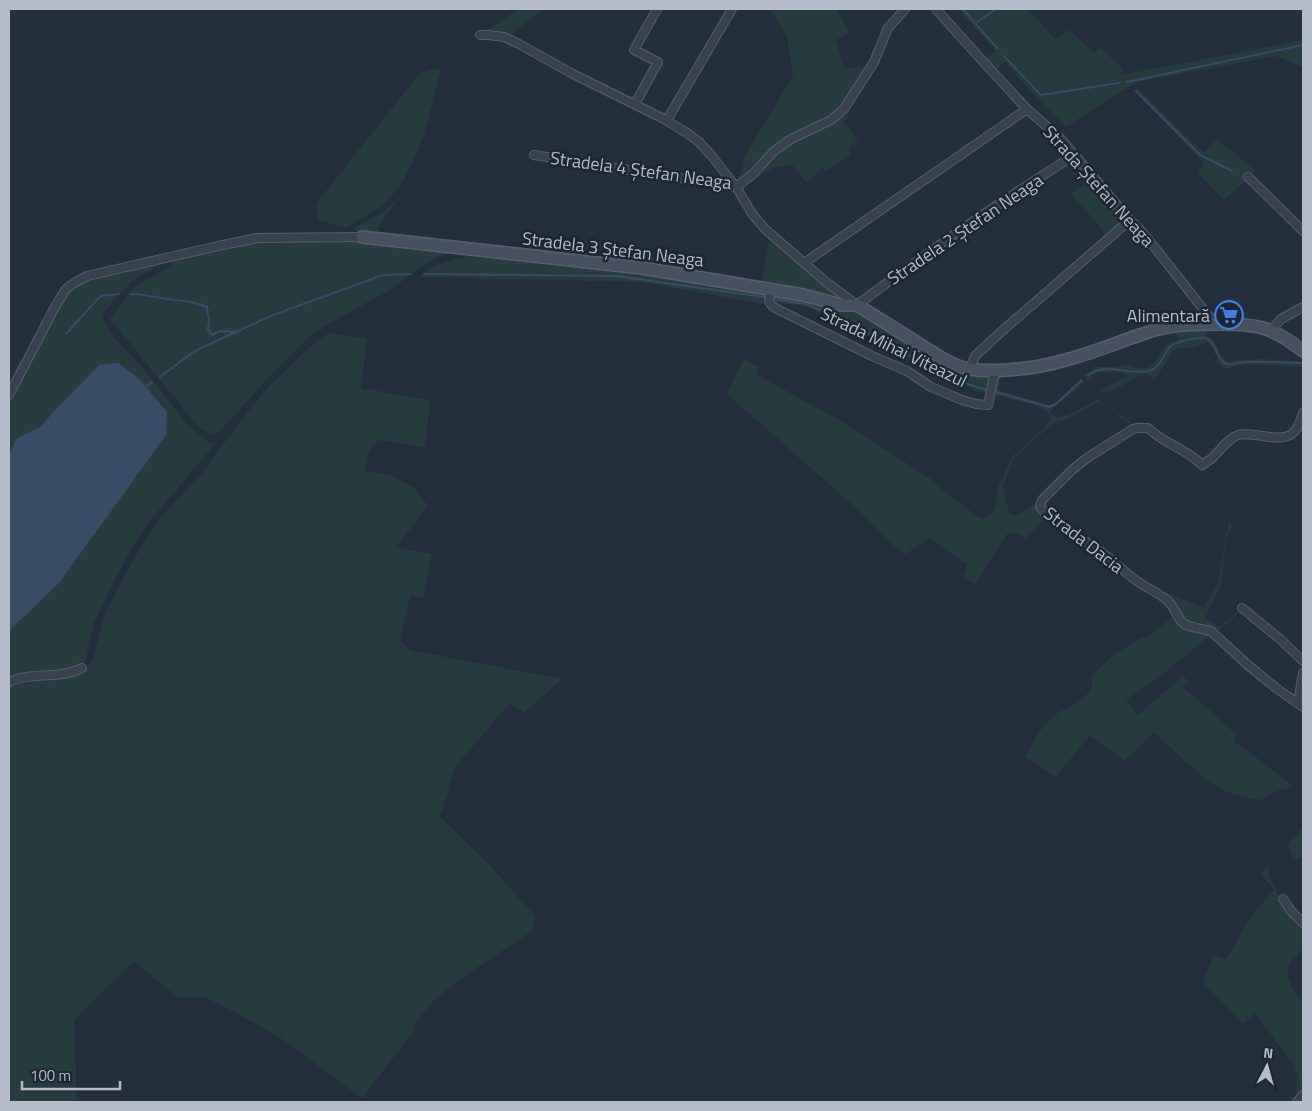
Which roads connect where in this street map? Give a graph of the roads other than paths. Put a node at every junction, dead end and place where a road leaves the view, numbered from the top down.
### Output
1 (657, 9) edge
2 (732, 9) edge
3 (905, 9) edge
4 (936, 9) edge
5 (480, 35) dead end
6 (635, 104) junction
7 (1027, 109) junction
8 (667, 120) junction
9 (534, 155) dead end
10 (1076, 155) junction
11 (1248, 177) dead end
12 (736, 188) junction
13 (1130, 220) junction
14 (1303, 231) edge
15 (362, 237) joint
16 (804, 263) junction
17 (772, 289) junction
18 (857, 304) junction
19 (1303, 307) edge
20 (1215, 324) junction
21 (1271, 330) junction
22 (1303, 351) edge
23 (969, 369) junction
24 (995, 371) junction
25 (9, 395) edge
26 (1303, 413) edge
27 (1242, 608) dead end
28 (1303, 661) edge
29 (82, 668) dead end
30 (1303, 673) edge
31 (9, 682) edge
32 (1301, 705) edge
33 (1283, 899) dead end
34 (1303, 923) edge
35 (1303, 1095) edge
36 (1297, 1102) edge

1 - 6 street
2 - 8 street
3 - 12 street, Stradela 4 Ștefan Neaga
4 - 7 street, Strada Ștefan Neaga
5 - 6 street, Strada Mihai Viteazul
6 - 8 street, Strada Mihai Viteazul
7 - 10 street, Strada Ștefan Neaga
7 - 16 street
8 - 12 street, Strada Mihai Viteazul
9 - 12 street, Stradela 4 Ștefan Neaga
10 - 13 street, Strada Ștefan Neaga
10 - 18 street, Stradela 2 Ștefan Neaga
11 - 14 street
12 - 16 street, Strada Mihai Viteazul
13 - 20 street, Strada Ștefan Neaga
13 - 23 street
15 - 17 street, Stradela 3 Ștefan Neaga
15 - 25 street
16 - 18 street, Strada Mihai Viteazul
17 - 18 street, Stradela 3 Ștefan Neaga
17 - 24 street, Strada Mihai Viteazul
18 - 23 street, Strada Mihai Viteazul
19 - 21 street
20 - 21 street, Strada Mihai Viteazul
20 - 24 street, Strada Mihai Viteazul
21 - 22 street, Strada Mihai Viteazul
23 - 24 street, Strada Mihai Viteazul
26 - 32 street, Strada Dacia
27 - 28 street
29 - 31 street
30 - 32 street
33 - 34 street
35 - 36 street

